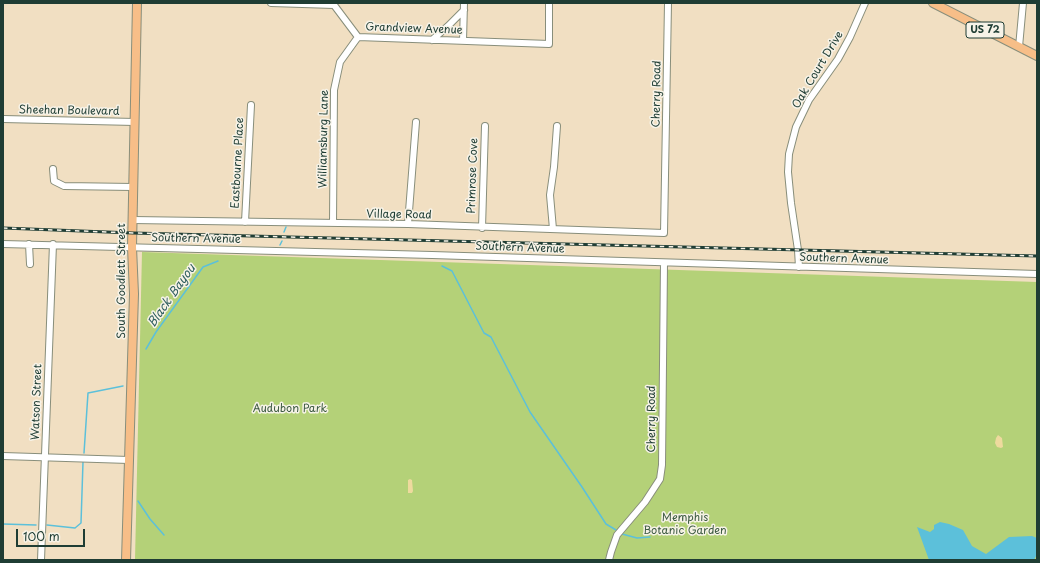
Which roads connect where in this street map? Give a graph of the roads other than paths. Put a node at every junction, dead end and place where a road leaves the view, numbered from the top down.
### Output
1 (137, 3) edge
2 (271, 3) edge
3 (464, 3) edge
4 (549, 3) edge
5 (668, 3) edge
6 (865, 3) edge
7 (933, 3) edge
8 (1023, 3) edge
9 (334, 4) edge
10 (464, 10) junction
11 (358, 37) junction
12 (432, 40) junction
13 (462, 41) junction
14 (1019, 47) junction
15 (1037, 56) edge
16 (252, 106) dead end
17 (3, 119) edge
18 (135, 122) junction
19 (416, 122) dead end
20 (485, 126) dead end
21 (557, 126) dead end
22 (53, 169) dead end
23 (133, 187) junction
24 (133, 220) junction
25 (245, 222) junction
26 (333, 223) junction
27 (408, 224) junction
28 (482, 228) junction
29 (553, 229) junction
30 (664, 233) joint
31 (3, 244) edge
32 (29, 244) junction
33 (53, 244) junction
34 (132, 247) junction
35 (664, 263) junction
36 (30, 264) dead end
37 (798, 268) junction
38 (1037, 274) edge
39 (3, 456) edge
40 (45, 458) junction
41 (129, 460) junction
42 (41, 560) edge
43 (126, 560) edge
44 (609, 560) edge

1 - 18 main road, South Goodlett Street
2 - 9 street, Grandview Avenue
3 - 10 street
4 - 13 street, Grandview Avenue
5 - 30 street, Cherry Road
6 - 37 street, Oak Court Drive
7 - 14 main road, US 72
8 - 14 street
9 - 11 street, Grandview Avenue
10 - 12 street
10 - 13 street
11 - 12 street, Grandview Avenue
11 - 26 street, Williamsburg Lane
12 - 13 street, Grandview Avenue
14 - 15 main road, US 72
16 - 25 street, Eastbourne Place
17 - 18 street, Sheehan Boulevard
18 - 23 main road, South Goodlett Street
19 - 27 street
20 - 28 street, Primrose Cove
21 - 29 street
22 - 23 street
23 - 24 main road, South Goodlett Street
24 - 25 street, Village Road
24 - 34 main road, South Goodlett Street
25 - 26 street, Village Road
26 - 27 street, Village Road
27 - 28 street, Village Road
28 - 29 street, Village Road
29 - 30 street, Village Road
31 - 32 street, Southern Avenue
32 - 33 street, Southern Avenue
32 - 36 street
33 - 34 street, Southern Avenue
33 - 40 street, Watson Street
34 - 35 street, Southern Avenue
34 - 41 main road, South Goodlett Street
35 - 37 street, Southern Avenue
35 - 44 street, Cherry Road
37 - 38 street, Southern Avenue
39 - 40 street
40 - 41 street
40 - 42 street, Watson Street
41 - 43 main road, South Goodlett Street

